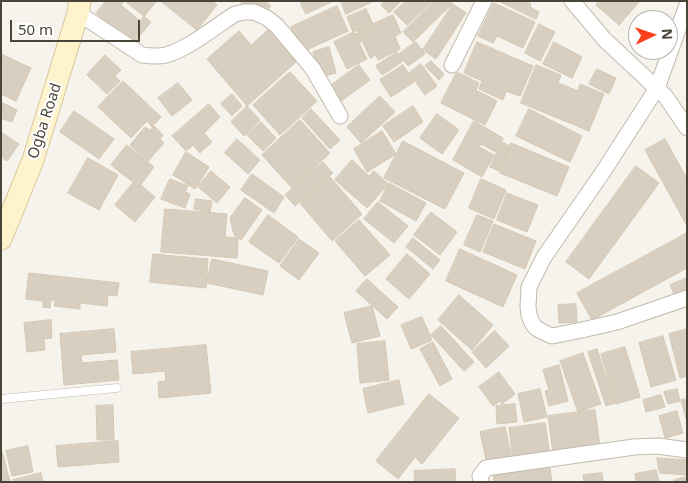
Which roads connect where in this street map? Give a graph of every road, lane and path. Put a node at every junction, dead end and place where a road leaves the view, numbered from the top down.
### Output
1 (484, 1) edge
2 (572, 1) edge
3 (687, 5) edge
4 (79, 7) edge
5 (452, 65) dead end
6 (656, 88) junction
7 (340, 116) dead end
8 (687, 128) edge
9 (1, 239) edge
10 (687, 298) edge
11 (117, 388) dead end
12 (1, 399) edge
13 (687, 450) edge
14 (481, 482) edge

1 - 5 street
2 - 6 street
3 - 6 street
4 - 7 street
4 - 9 main road, Ogba Road
6 - 8 street
6 - 10 street
11 - 12 lane
13 - 14 street

